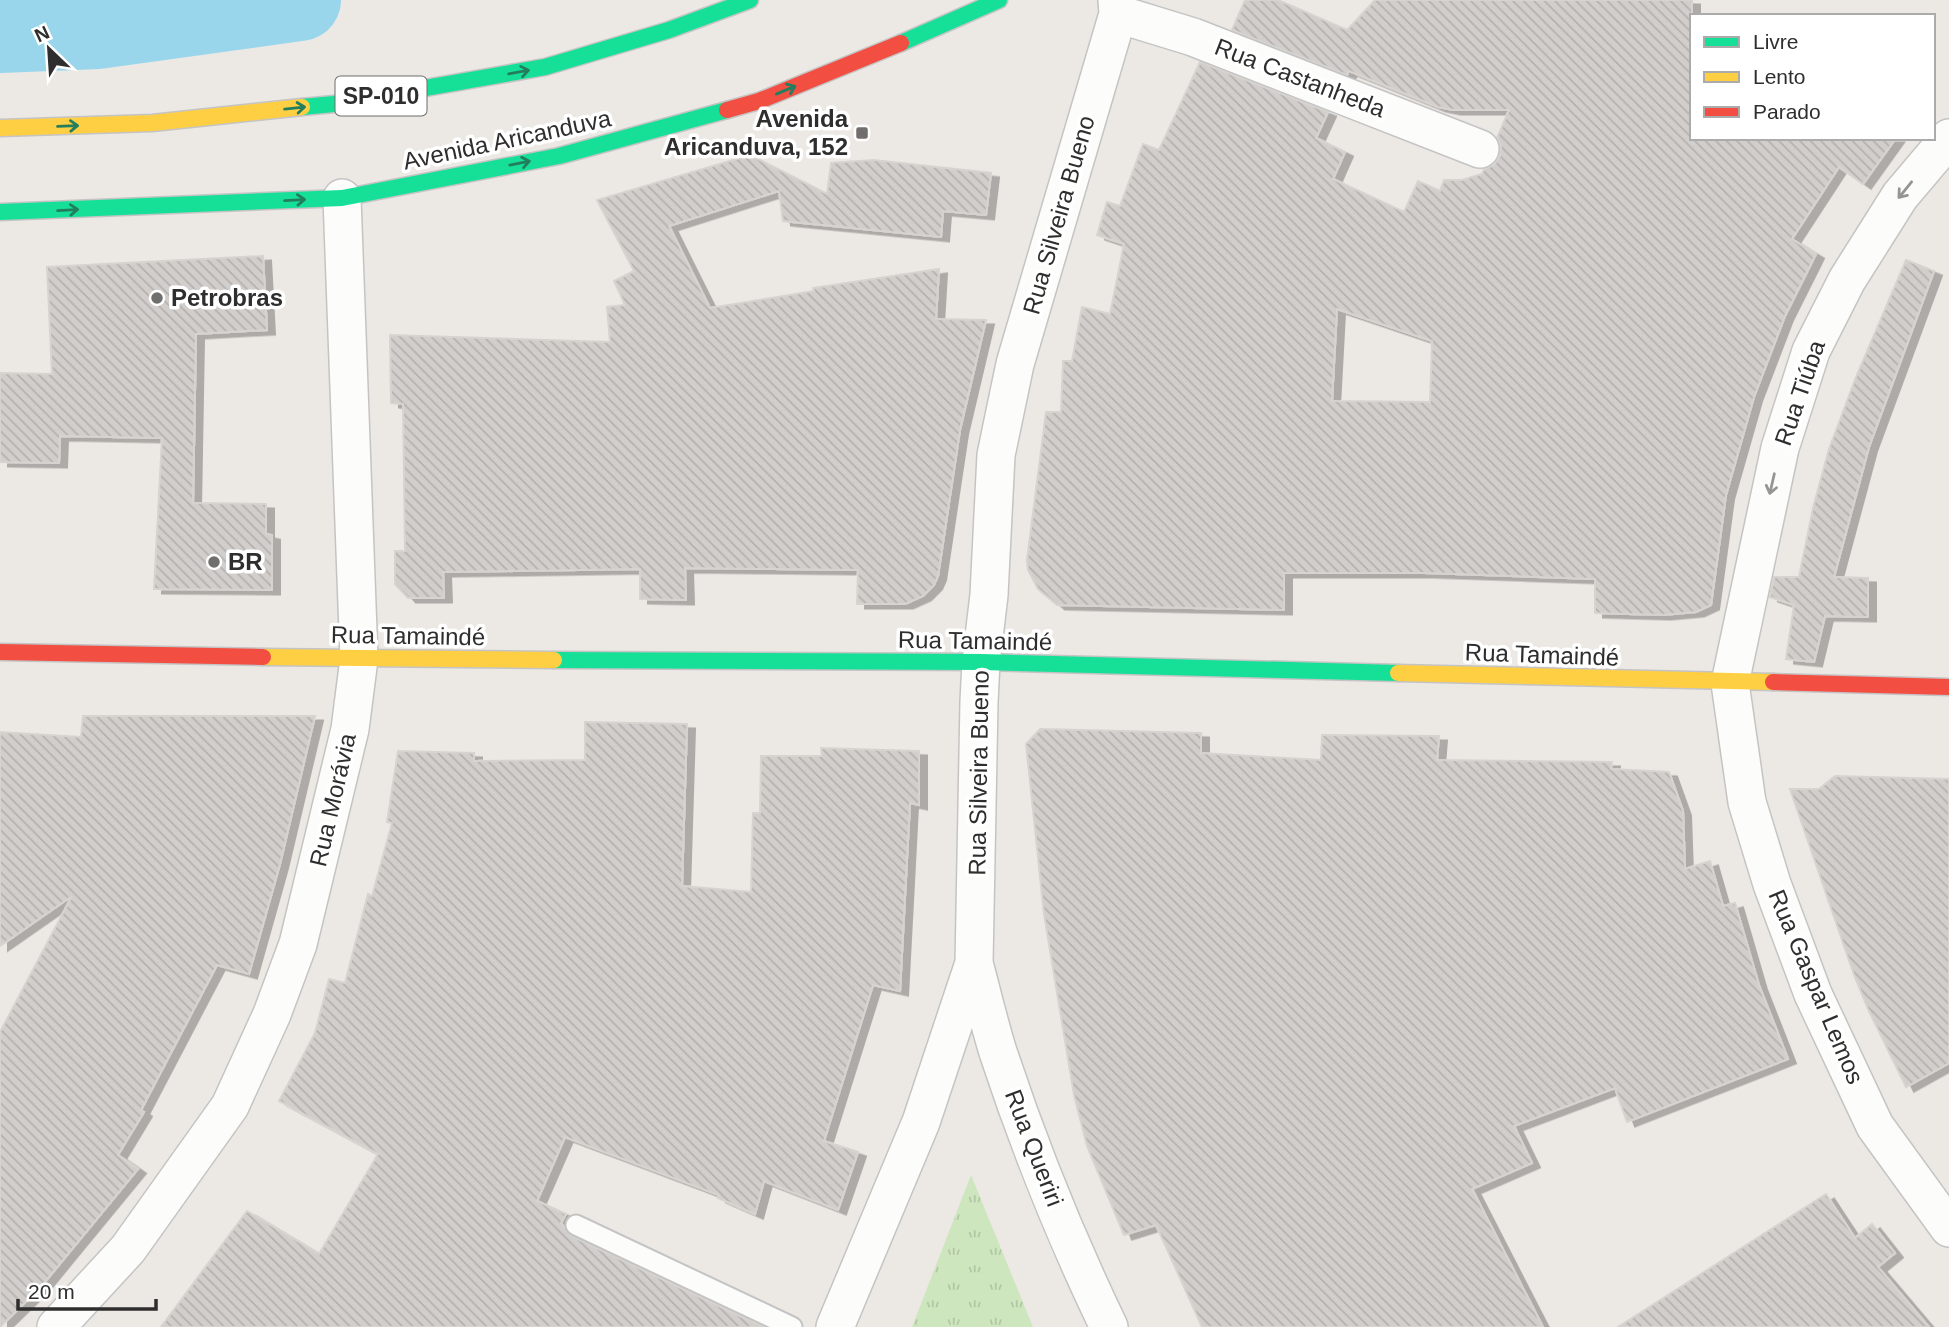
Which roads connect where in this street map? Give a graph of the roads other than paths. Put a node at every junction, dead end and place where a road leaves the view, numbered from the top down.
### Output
1 (750, 0) edge
2 (999, 0) edge
3 (1118, 7) edge
4 (0, 128) edge
5 (1949, 138) edge
6 (1480, 149) dead end
7 (342, 198) junction
8 (0, 212) edge
9 (0, 652) edge
10 (359, 659) junction
11 (981, 662) junction
12 (1730, 683) junction
13 (1949, 687) edge
14 (974, 964) junction
15 (576, 1225) dead end
16 (1949, 1228) edge
17 (56, 1327) edge
18 (792, 1327) edge
19 (835, 1327) edge
20 (1109, 1327) edge

4 -> 1 main road, SP-010
7 -> 2 main road, Avenida Aricanduva
3 - 6 street, Rua Castanheda
3 - 11 street, Rua Silveira Bueno
5 -> 12 street, Rua Tiúba
8 -> 7 main road, Avenida Aricanduva
7 - 10 street, Rua Morávia
9 - 10 main road, Rua Tamaindé
10 - 11 main road, Rua Tamaindé
10 - 17 street, Rua Morávia
11 - 12 main road, Rua Tamaindé
11 - 14 street, Rua Silveira Bueno
12 - 13 main road, Rua Tamaindé
12 - 16 street, Rua Gaspar Lemos
14 - 19 street, Rua Silveira Bueno
14 - 20 street, Rua Queriri
15 - 18 lane

